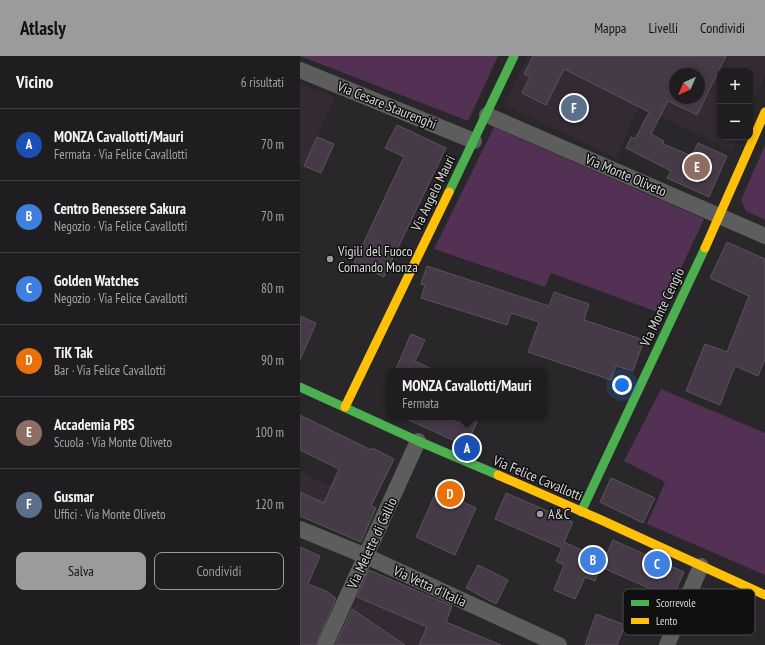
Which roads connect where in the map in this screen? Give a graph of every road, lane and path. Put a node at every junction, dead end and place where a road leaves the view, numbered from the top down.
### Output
1 (514, 56) edge
2 (300, 70) edge
3 (765, 112) edge
4 (487, 115) junction
5 (474, 141) junction
6 (720, 216) junction
7 (765, 236) edge
8 (300, 387) edge
9 (344, 407) junction
10 (418, 441) junction
11 (581, 512) junction
12 (300, 528) edge
13 (366, 556) junction
14 (701, 566) junction
15 (691, 589) edge
16 (752, 589) edge
17 (755, 590) edge
18 (765, 595) edge
19 (671, 635) edge
20 (325, 645) edge
21 (559, 645) edge
22 (667, 645) edge

1 - 4 street, Via Angelo Mauri
2 - 5 street, Via Cesare Staurenghi
3 - 6 street, Via Monte Cengio
4 - 5 street, Via Angelo Mauri
4 - 6 street, Via Monte Oliveto
5 - 9 street, Via Angelo Mauri
6 - 7 street, Via Monte Oliveto
6 - 11 street, Via Monte Cengio
8 - 9 street, Via Felice Cavallotti
9 - 10 street, Via Felice Cavallotti
10 - 11 street, Via Felice Cavallotti
10 - 13 street, Via Melette di Gallio
11 - 14 street, Via Felice Cavallotti
12 - 13 street, Via Vetta d'Italia
13 - 20 street, Via Melette di Gallio
13 - 21 street, Via Vetta d'Italia
14 - 15 street
14 - 16 street, Via Felice Cavallotti
17 - 18 street, Via Felice Cavallotti
19 - 22 street

